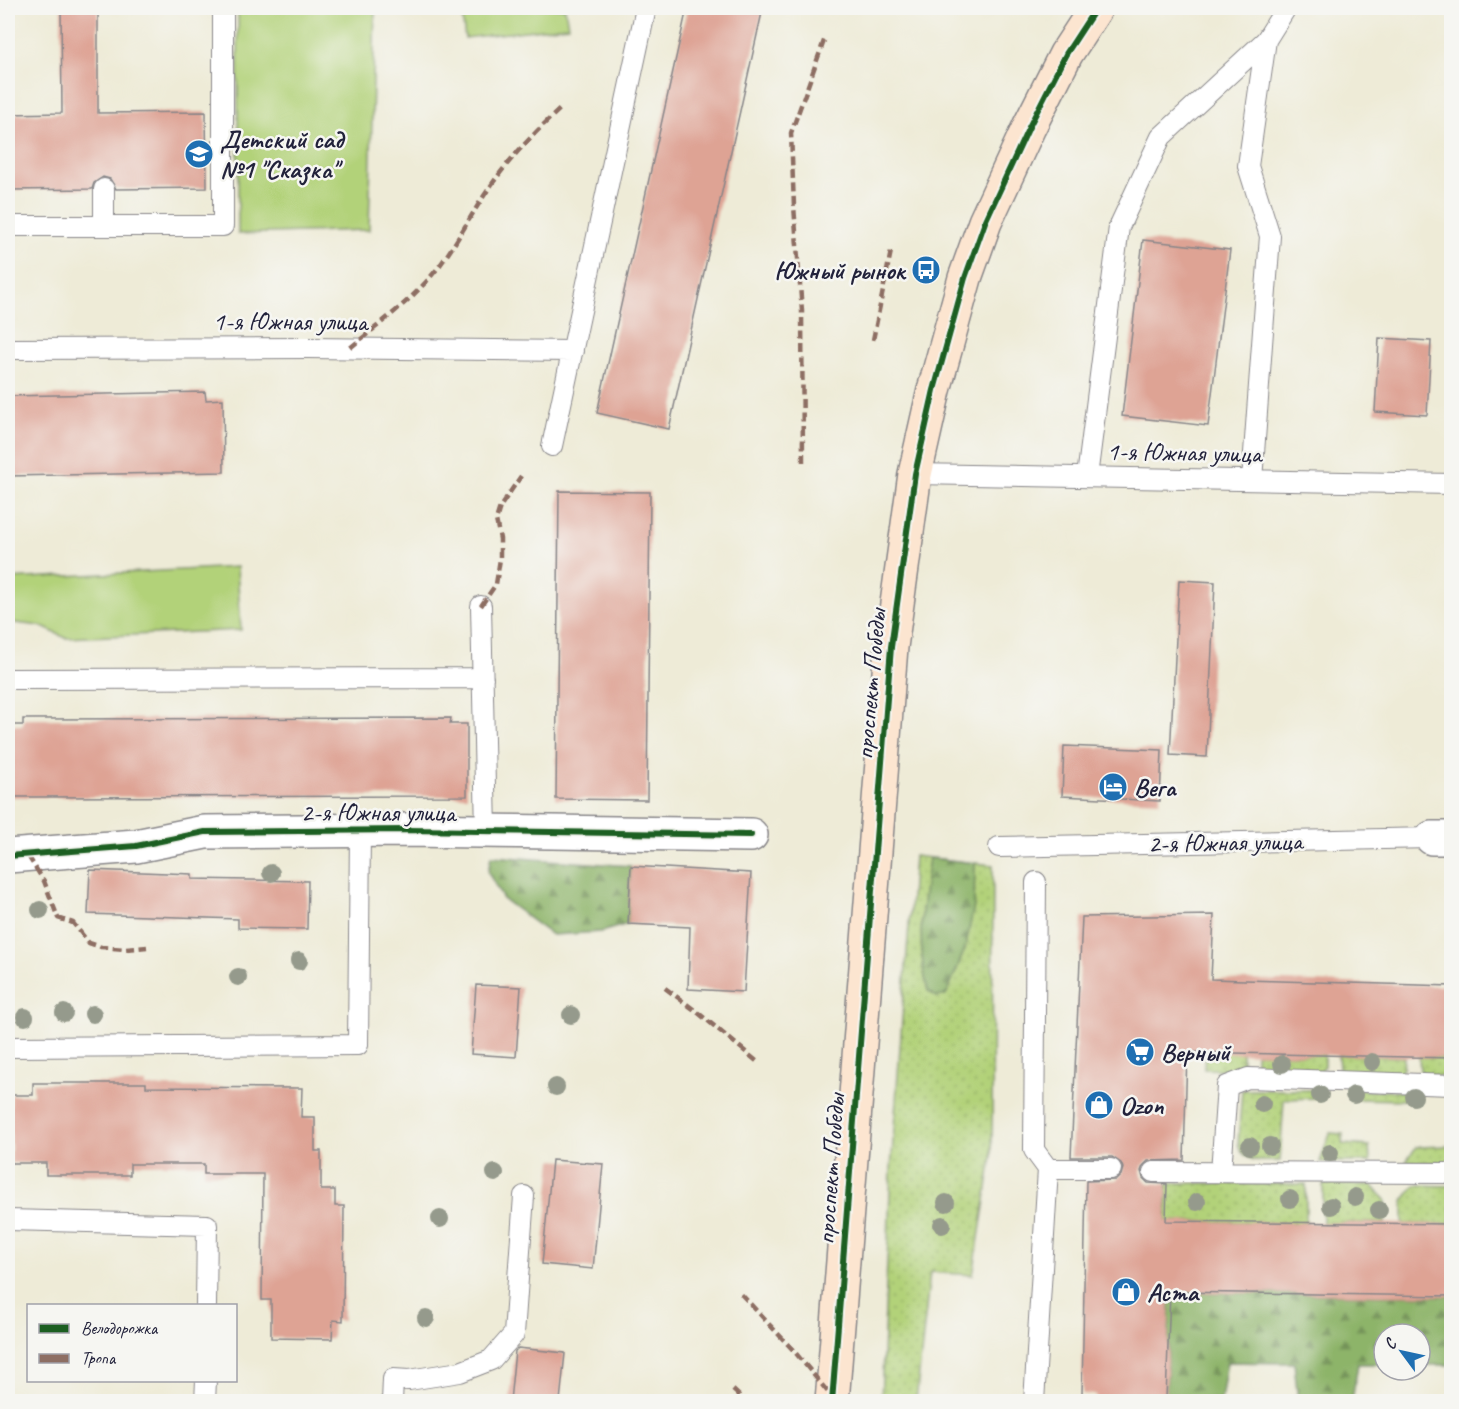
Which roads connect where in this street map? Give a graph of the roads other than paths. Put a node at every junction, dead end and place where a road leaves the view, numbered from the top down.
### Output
1 (223, 8) edge
2 (646, 8) edge
3 (1096, 8) edge
4 (1286, 8) edge
5 (1266, 40) junction
6 (104, 189) dead end
7 (8, 226) edge
8 (104, 226) junction
9 (8, 349) edge
10 (573, 351) junction
11 (552, 446) dead end
12 (915, 474) junction
13 (1087, 477) junction
14 (1252, 480) junction
15 (1452, 484) edge
16 (481, 606) dead end
17 (483, 678) junction
18 (8, 679) edge
19 (360, 831) junction
20 (486, 831) junction
21 (751, 835) dead end
22 (1442, 838) edge
23 (999, 847) dead end
24 (8, 856) edge
25 (1036, 882) dead end
26 (8, 1047) edge
27 (1452, 1084) edge
28 (1048, 1169) junction
29 (1111, 1169) dead end
30 (1153, 1172) dead end
31 (1221, 1172) junction
32 (1452, 1173) edge
33 (524, 1196) dead end
34 (8, 1220) edge
35 (207, 1304) edge
36 (206, 1382) edge
37 (205, 1401) edge
38 (392, 1401) edge
39 (831, 1401) edge
40 (1034, 1401) edge

1 - 8 lane
2 - 10 lane
3 - 12 street, проспект Победы
4 - 5 lane
5 - 13 lane
5 - 14 lane
6 - 8 lane
7 - 8 lane
9 - 10 lane, 1-я Южная улица
10 - 11 lane
12 - 13 lane, 1-я Южная улица
12 - 39 street, проспект Победы
13 - 14 lane, 1-я Южная улица
14 - 15 lane, 1-я Южная улица
16 - 17 lane
17 - 18 lane
17 - 20 lane
19 - 20 street, 2-я Южная улица
19 - 24 street, 2-я Южная улица
19 - 26 lane
20 - 21 street, 2-я Южная улица
22 - 23 lane, 2-я Южная улица
25 - 28 lane
27 - 31 lane
28 - 29 lane
28 - 40 lane
30 - 31 lane
31 - 32 lane
33 - 38 lane
34 - 35 lane
36 - 37 lane

